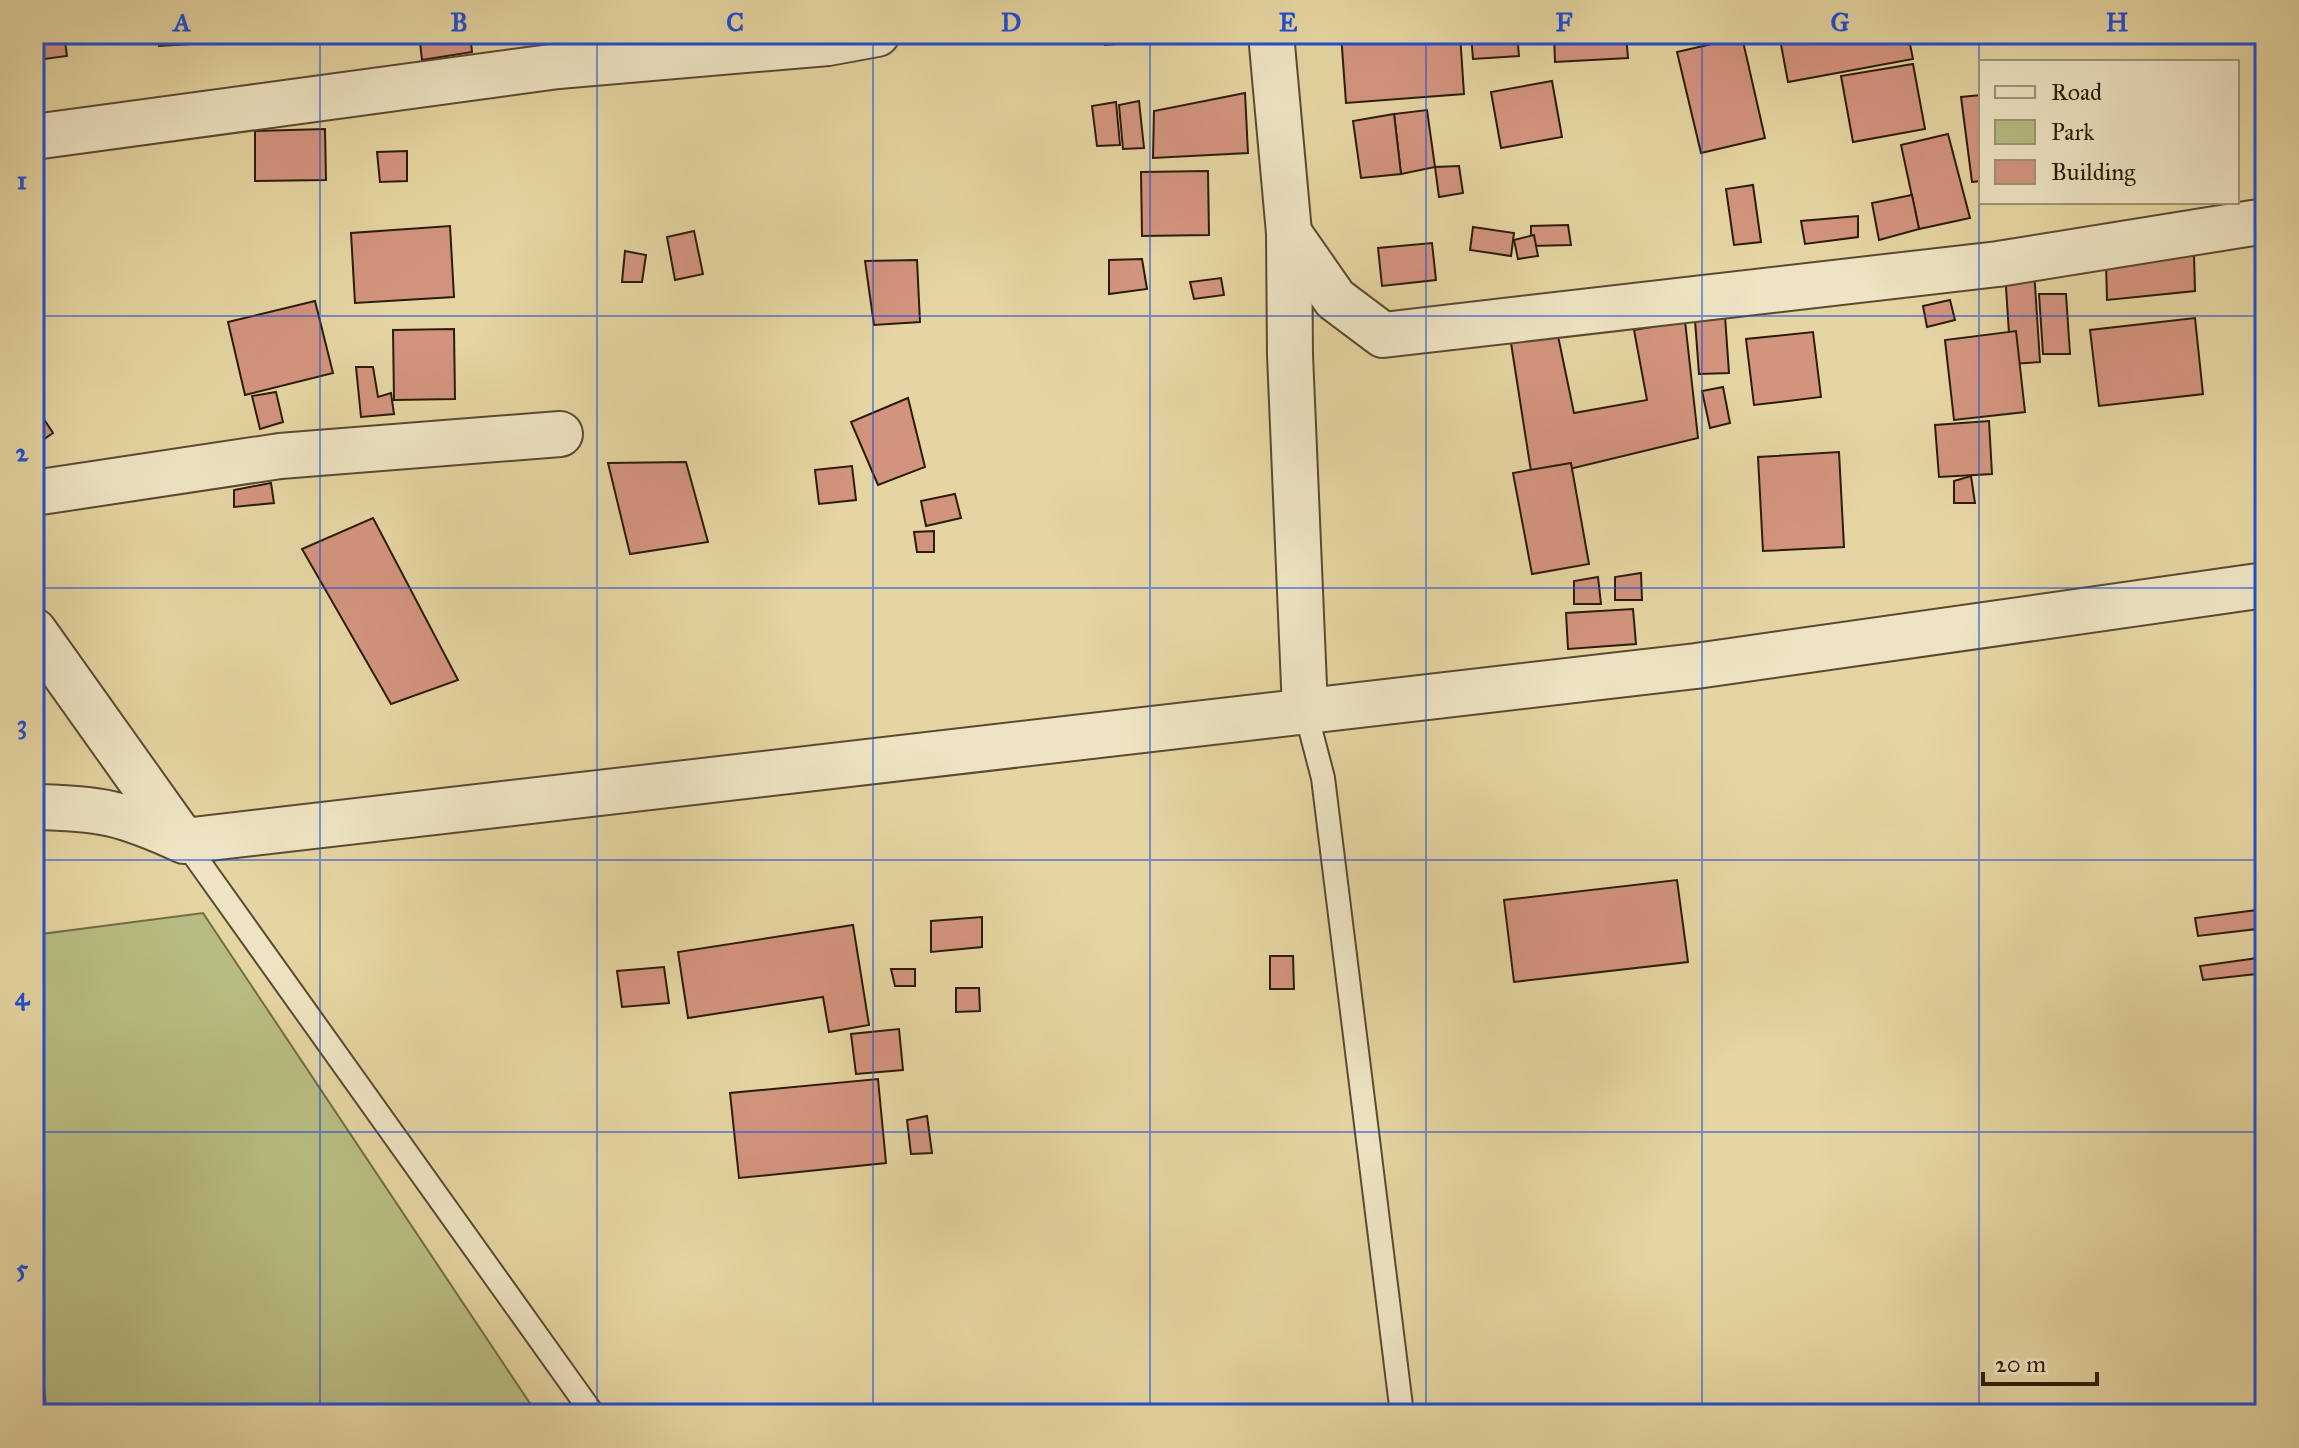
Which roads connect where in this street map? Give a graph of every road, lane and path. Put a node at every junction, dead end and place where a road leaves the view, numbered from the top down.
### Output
1 (877, 34) edge
2 (1271, 34) edge
3 (34, 137) edge
4 (2265, 221) edge
5 (1289, 233) junction
6 (560, 434) dead end
7 (34, 493) edge
8 (2265, 585) edge
9 (34, 631) edge
10 (1305, 709) junction
11 (34, 807) edge
12 (184, 841) junction
13 (593, 1414) edge
14 (1402, 1414) edge

1 - 3 street
2 - 5 street
4 - 5 street
5 - 10 street
6 - 7 street
8 - 10 street
9 - 12 street
10 - 12 street
10 - 14 lane
11 - 12 street
12 - 13 lane

